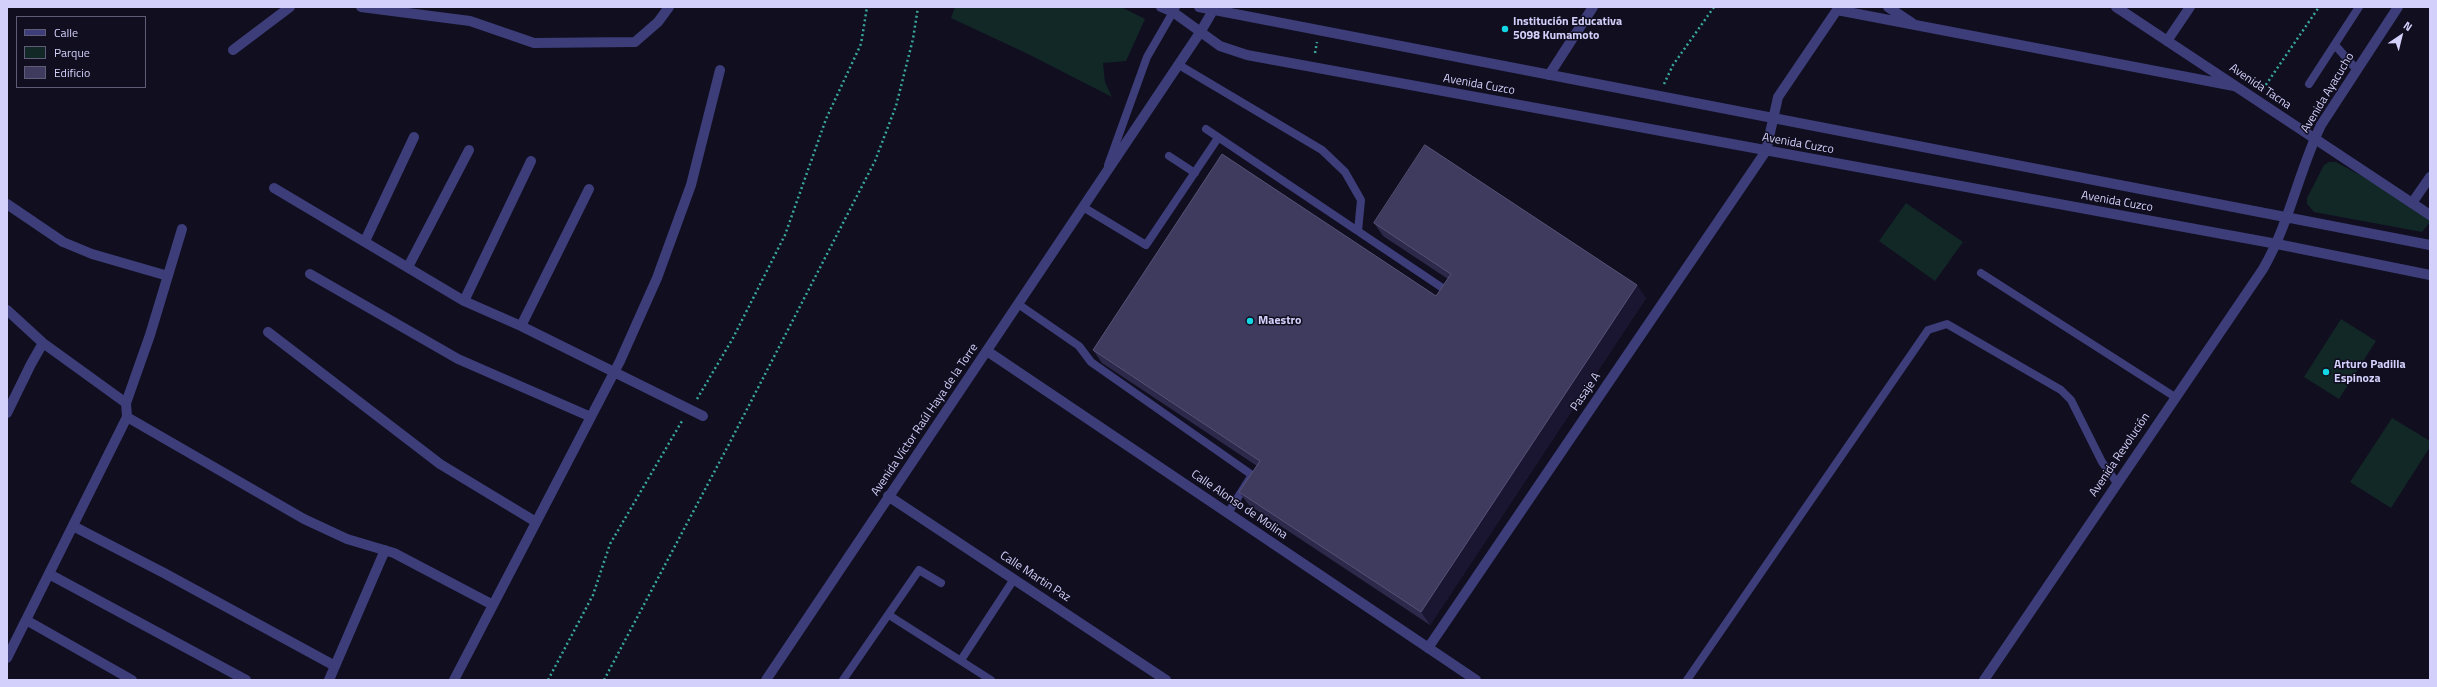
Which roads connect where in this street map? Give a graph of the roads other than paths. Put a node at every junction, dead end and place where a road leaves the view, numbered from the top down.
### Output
1 (290, 7) edge
2 (361, 7) edge
3 (669, 7) edge
4 (1161, 7) edge
5 (1199, 7) edge
6 (1593, 7) edge
7 (1888, 7) edge
8 (2116, 7) edge
9 (2190, 7) edge
10 (2359, 7) edge
11 (2398, 7) edge
12 (1838, 8) edge
13 (1174, 9) edge
14 (1214, 9) edge
15 (1917, 27) junction
16 (1201, 31) junction
17 (2167, 41) junction
18 (2335, 45) junction
19 (233, 50) dead end
20 (1178, 65) junction
21 (720, 70) dead end
22 (2357, 70) junction
23 (1549, 75) junction
24 (2309, 84) dead end
25 (2234, 86) junction
26 (1772, 116) junction
27 (1206, 129) dead end
28 (414, 137) dead end
29 (1218, 138) junction
30 (2314, 140) junction
31 (469, 150) dead end
32 (1766, 151) junction
33 (1168, 156) dead end
34 (531, 161) dead end
35 (1195, 173) junction
36 (1105, 174) junction
37 (2430, 177) edge
38 (274, 188) dead end
39 (590, 189) dead end
40 (2412, 203) junction
41 (7, 204) edge
42 (1083, 207) junction
43 (2430, 215) edge
44 (2288, 219) junction
45 (182, 229) dead end
46 (1358, 231) junction
47 (365, 241) junction
48 (2277, 244) junction
49 (2430, 245) edge
50 (408, 267) junction
51 (1981, 273) dead end
52 (310, 274) dead end
53 (2430, 275) edge
54 (168, 276) junction
55 (1450, 293) edge
56 (464, 301) junction
57 (1018, 304) junction
58 (7, 310) edge
59 (521, 326) junction
60 (268, 332) dead end
61 (44, 343) junction
62 (987, 351) junction
63 (614, 373) junction
64 (2175, 397) junction
65 (126, 403) junction
66 (7, 413) edge
67 (703, 416) dead end
68 (128, 417) junction
69 (591, 417) junction
70 (2117, 483) junction
71 (888, 496) junction
72 (1228, 513) junction
73 (536, 522) junction
74 (73, 526) junction
75 (385, 550) junction
76 (49, 574) junction
77 (1014, 579) junction
78 (941, 583) dead end
79 (493, 605) junction
80 (889, 615) junction
81 (26, 620) junction
82 (1428, 648) junction
83 (7, 658) edge
84 (961, 660) junction
85 (335, 666) junction
86 (132, 680) edge
87 (246, 680) edge
88 (329, 680) edge
89 (454, 680) edge
90 (766, 680) edge
91 (843, 680) edge
92 (991, 680) edge
93 (1166, 680) edge
94 (1476, 680) edge
95 (1687, 680) edge
96 (1984, 680) edge

1 - 19 street
2 - 3 street
4 - 13 street, Avenida Cuzco
5 - 14 street, Avenida Cuzco
6 - 23 street
7 - 15 street
8 - 17 street, Avenida Tacna
9 - 17 street
10 - 18 lane
11 - 22 street, Avenida Ayacucho
12 - 15 street
12 - 26 street
13 - 16 street, Avenida Cuzco
13 - 36 lane, Avenida Víctor Raúl Haya de la Torre
14 - 16 street, Avenida Víctor Raúl Haya de la Torre
14 - 23 street, Avenida Cuzco
15 - 25 street
16 - 20 street, Avenida Víctor Raúl Haya de la Torre
16 - 32 street, Avenida Cuzco
17 - 25 street, Avenida Tacna
18 - 22 lane
18 - 24 lane
20 - 36 street, Avenida Víctor Raúl Haya de la Torre
20 - 46 lane
21 - 63 street
22 - 30 street, Avenida Ayacucho
23 - 26 street, Avenida Cuzco
25 - 30 street, Avenida Tacna
26 - 32 street
26 - 44 street, Avenida Cuzco
27 - 29 lane
28 - 47 street
29 - 35 lane
29 - 46 lane
30 - 40 street, Avenida Tacna
30 - 44 street, Avenida Ayacucho
31 - 50 street
32 - 48 street, Avenida Cuzco
32 - 82 street, Pasaje A
33 - 35 lane
34 - 56 street
35 - 42 lane
36 - 42 street, Avenida Víctor Raúl Haya de la Torre
37 - 40 street
38 - 47 street
39 - 59 street
40 - 43 street, Avenida Tacna
41 - 54 street
42 - 57 street, Avenida Víctor Raúl Haya de la Torre
44 - 48 street, Avenida Ayacucho
44 - 49 street, Avenida Cuzco
45 - 54 street
46 - 55 lane
47 - 50 street
48 - 53 street, Avenida Cuzco
48 - 64 street, Avenida Revolución
50 - 56 street
51 - 64 lane
52 - 69 street
54 - 65 street
56 - 59 street
57 - 62 street, Avenida Víctor Raúl Haya de la Torre
57 - 72 lane
58 - 61 street
59 - 63 street
60 - 73 street
61 - 65 street
61 - 66 street
62 - 71 street, Avenida Víctor Raúl Haya de la Torre
62 - 72 street, Calle Alonso de Molina
63 - 67 street
63 - 69 street
64 - 70 street, Avenida Revolución
65 - 68 street
68 - 74 street
68 - 75 street
69 - 73 street
70 - 95 lane
70 - 96 street, Avenida Revolución
71 - 77 street, Calle Martin Paz
71 - 90 street, Avenida Víctor Raúl Haya de la Torre
72 - 82 street, Calle Alonso de Molina
73 - 79 street
74 - 76 street
74 - 85 street
75 - 79 street
75 - 85 street
76 - 81 street
76 - 87 street
77 - 84 lane
77 - 93 street, Calle Martin Paz
78 - 80 lane
79 - 89 street
80 - 84 lane
80 - 91 lane
81 - 83 street
81 - 86 street
82 - 94 street, Calle Alonso de Molina
84 - 92 lane
85 - 88 street

